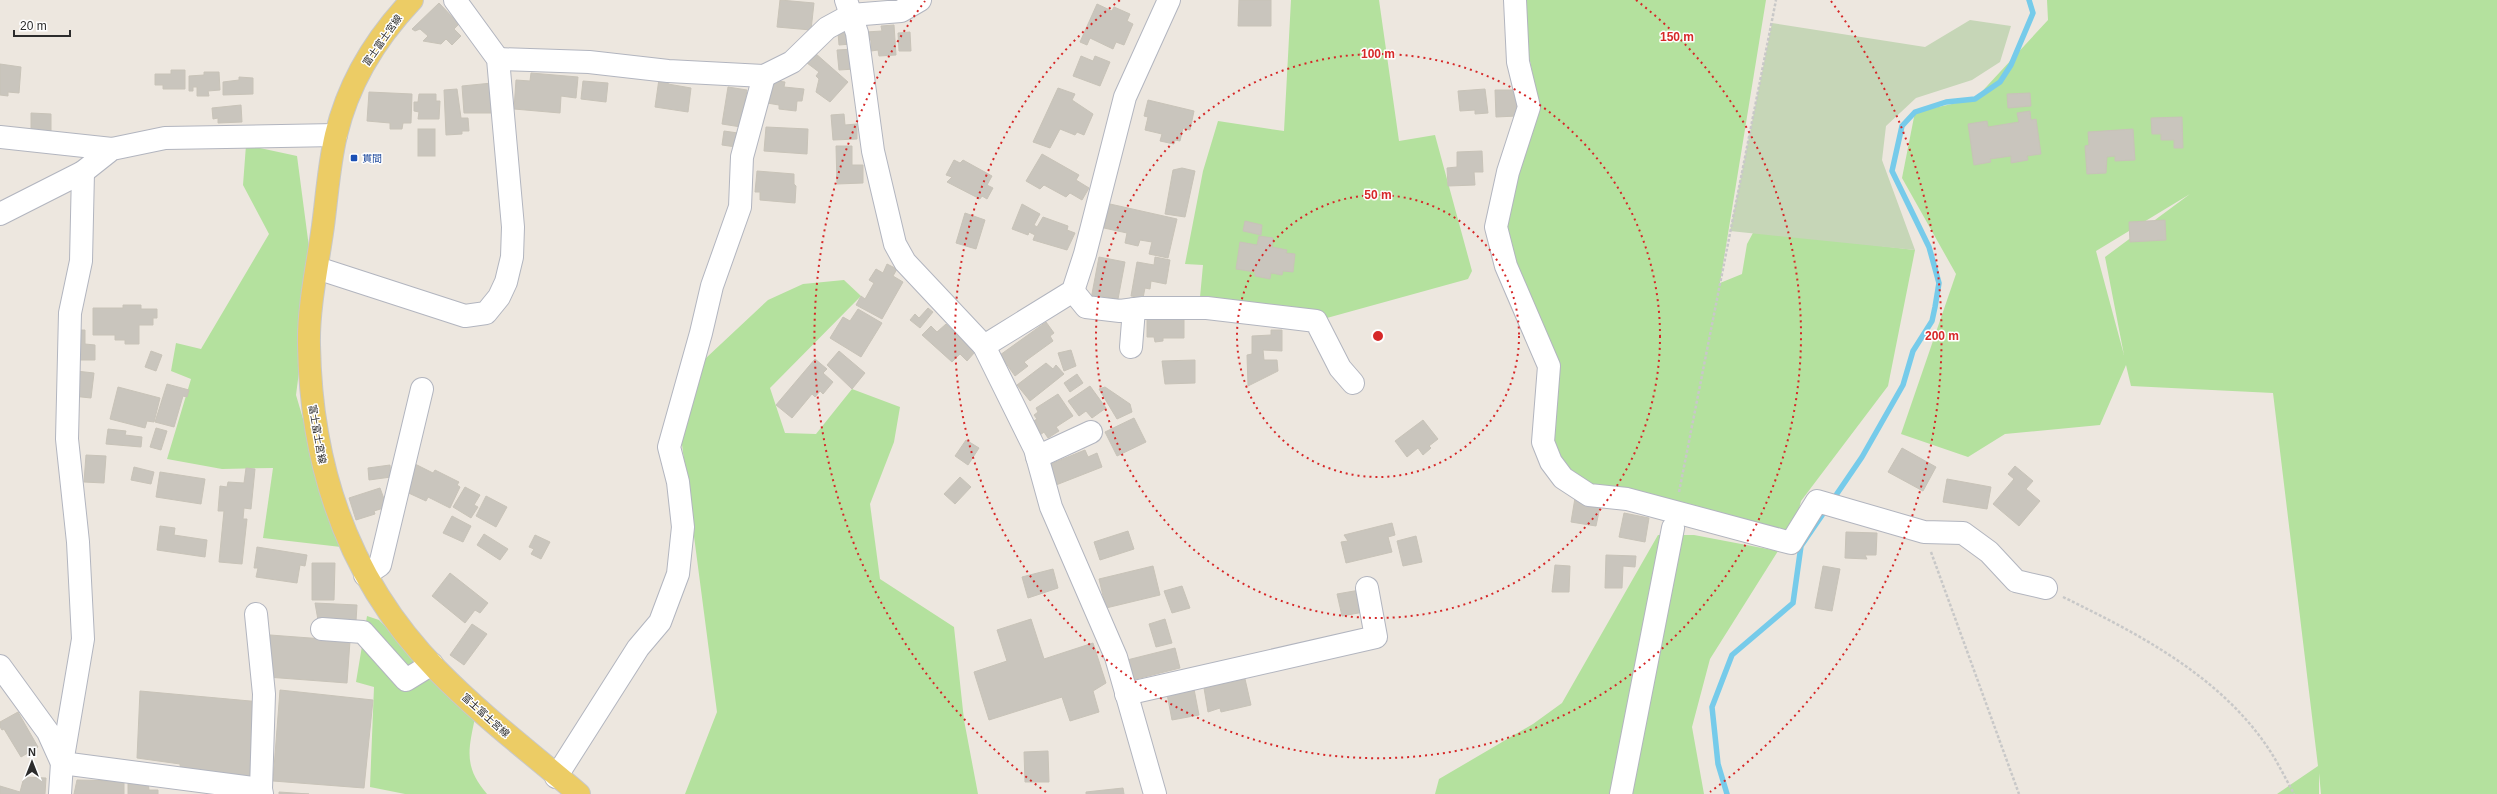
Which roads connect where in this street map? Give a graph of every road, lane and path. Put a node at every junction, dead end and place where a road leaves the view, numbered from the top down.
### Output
1 (412, 0) edge
2 (455, 0) edge
3 (920, 0) edge
4 (1169, 0) edge
5 (1515, 0) edge
6 (1776, 0) edge
7 (849, 8) edge
8 (498, 59) junction
9 (764, 76) junction
10 (336, 135) junction
11 (0, 137) edge
12 (112, 149) junction
13 (83, 172) junction
14 (0, 214) edge
15 (317, 268) junction
16 (1073, 291) junction
17 (1134, 309) junction
18 (984, 346) junction
19 (1130, 347) dead end
20 (1353, 383) dead end
21 (422, 389) dead end
22 (1091, 432) dead end
23 (1037, 457) junction
24 (1674, 519) junction
25 (1924, 532) junction
26 (365, 575) junction
27 (1367, 588) dead end
28 (2046, 588) joint
29 (256, 614) dead end
30 (322, 629) dead end
31 (432, 664) junction
32 (0, 666) edge
33 (1126, 694) junction
34 (62, 763) junction
35 (570, 788) edge
36 (262, 791) edge
37 (60, 794) edge
38 (1155, 794) edge
39 (1621, 794) edge
40 (2019, 794) edge
41 (2294, 794) edge

1 - 10 main road, 富士富士宮線
2 - 8 street
3 - 7 street
4 - 16 street
5 - 24 street
6 - 24 path
7 - 9 street
7 - 18 street
8 - 9 street
8 - 15 street
9 - 35 street
10 - 12 street
10 - 15 main road, 富士富士宮線
11 - 12 street
12 - 13 street
13 - 14 street
13 - 34 street
15 - 26 main road, 富士富士宮線
16 - 17 street
16 - 18 street
17 - 19 street
17 - 20 street
18 - 23 street
21 - 26 street
22 - 23 street
23 - 33 street
24 - 25 street
24 - 39 street
25 - 28 street
25 - 40 path
26 - 31 main road, 富士富士宮線
27 - 33 street
28 - 41 path
29 - 36 street
30 - 31 street
31 - 35 main road, 富士富士宮線
32 - 34 street
33 - 38 street
34 - 36 street
34 - 37 street

